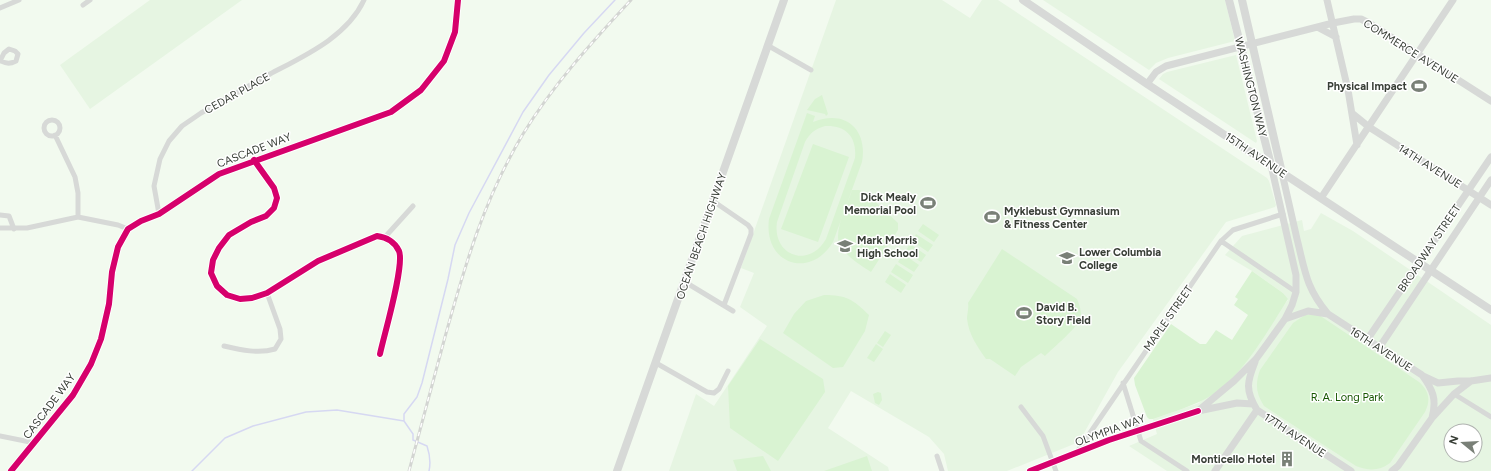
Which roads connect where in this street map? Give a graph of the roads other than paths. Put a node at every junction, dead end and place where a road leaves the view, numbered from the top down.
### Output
1 (19, 0) edge
2 (90, 0) edge
3 (364, 0) edge
4 (458, 0) edge
5 (784, 0) edge
6 (1023, 0) edge
7 (1229, 0) edge
8 (1242, 0) edge
9 (1327, 0) edge
10 (1453, 0) edge
11 (83, 5) dead end
12 (0, 8) edge
13 (1333, 23) junction
14 (1319, 28) junction
15 (1336, 37) junction
16 (1253, 43) junction
17 (767, 45) junction
18 (1240, 46) junction
19 (1417, 53) junction
20 (811, 70) dead end
21 (1147, 84) junction
22 (1491, 101) edge
23 (1353, 114) junction
24 (1369, 127) junction
25 (55, 135) dead end
26 (1357, 145) junction
27 (1491, 157) edge
28 (254, 160) junction
29 (1271, 166) junction
30 (1282, 173) junction
31 (1491, 180) edge
32 (1468, 190) junction
33 (1480, 197) junction
34 (1321, 198) junction
35 (713, 201) junction
36 (1491, 205) edge
37 (413, 206) dead end
38 (158, 214) junction
39 (1282, 214) junction
40 (0, 215) edge
41 (78, 217) junction
42 (0, 228) edge
43 (14, 229) junction
44 (128, 229) junction
45 (385, 237) junction
46 (1221, 241) junction
47 (1301, 261) joint
48 (1420, 262) junction
49 (1431, 269) junction
50 (685, 282) junction
51 (1296, 292) junction
52 (267, 293) junction
53 (724, 305) junction
54 (1491, 310) edge
55 (733, 311) dead end
56 (1328, 314) junction
57 (1285, 319) junction
58 (1367, 340) junction
59 (224, 346) dead end
60 (1379, 348) junction
61 (380, 354) dead end
62 (1256, 359) junction
63 (656, 363) junction
64 (728, 371) dead end
65 (1422, 375) junction
66 (1491, 378) edge
67 (1471, 381) junction
68 (1123, 383) junction
69 (1454, 394) junction
70 (1021, 407) dead end
71 (1255, 407) junction
72 (1198, 411) junction
73 (1432, 418) junction
74 (1491, 418) edge
75 (1138, 430) junction
76 (0, 436) edge
77 (35, 443) junction
78 (1078, 452) junction
79 (937, 456) dead end
80 (1053, 463) junction
81 (1395, 469) edge
82 (12, 471) edge
83 (617, 471) edge
84 (942, 471) edge
85 (1030, 471) edge
86 (1056, 471) edge
87 (1187, 471) edge
88 (1215, 471) edge
89 (1351, 471) edge

1 - 12 street
2 - 11 street
3 - 38 street, CEDAR PLACE
4 - 28 street, CASCADE WAY
5 - 17 main road, OCEAN BEACH HIGHWAY
6 - 21 main road, 15TH AVENUE
7 - 18 main road, WASHINGTON WAY
8 - 16 main road, WASHINGTON WAY
9 - 13 street
10 - 19 street
13 - 14 street, COMMERCE AVENUE
13 - 15 street
13 - 19 street, COMMERCE AVENUE
14 - 15 street
14 - 16 street, COMMERCE AVENUE
15 - 23 street
16 - 18 street, COMMERCE AVENUE
16 - 30 main road, WASHINGTON WAY
17 - 20 street
17 - 35 main road, OCEAN BEACH HIGHWAY
18 - 21 street, COMMERCE AVENUE
18 - 29 main road, WASHINGTON WAY
19 - 22 street, COMMERCE AVENUE
19 - 24 street
21 - 29 main road, 15TH AVENUE
23 - 24 street, 14TH AVENUE
23 - 26 street
24 - 26 street
24 - 32 street, 14TH AVENUE
25 - 41 street
26 - 34 street
27 - 32 street, BROADWAY STREET
28 - 38 street, CASCADE WAY
28 - 52 street
29 - 30 main road, 15TH AVENUE
29 - 39 street, WASHINGTON WAY
30 - 34 main road, 15TH AVENUE
30 - 47 street, WASHINGTON WAY
31 - 33 street, BROADWAY STREET
32 - 33 street, 14TH AVENUE
32 - 48 street, BROADWAY STREET
33 - 36 street, 14TH AVENUE
33 - 49 street, BROADWAY STREET
34 - 48 main road, 15TH AVENUE
35 - 50 main road, OCEAN BEACH HIGHWAY
35 - 53 street
37 - 45 street
38 - 44 street, CASCADE WAY
39 - 46 street, MAPLE STREET
39 - 51 street, WASHINGTON WAY
40 - 43 street
41 - 43 street
41 - 44 street
42 - 43 street
44 - 77 street, CASCADE WAY
45 - 52 street
45 - 61 street
46 - 51 street
46 - 68 street, MAPLE STREET
47 - 56 street, 16TH AVENUE
48 - 49 main road, 15TH AVENUE
48 - 58 street, BROADWAY STREET
49 - 54 main road, 15TH AVENUE
49 - 60 street, BROADWAY STREET
50 - 53 street
50 - 63 main road, OCEAN BEACH HIGHWAY
51 - 57 street
52 - 59 street
53 - 55 street
56 - 57 street, 16TH AVENUE
56 - 58 street, 16TH AVENUE
57 - 62 street
58 - 60 street, 16TH AVENUE
60 - 65 street, 16TH AVENUE
62 - 71 street, 17TH AVENUE
62 - 72 street
63 - 64 street
63 - 83 main road, OCEAN BEACH HIGHWAY
65 - 67 street
65 - 73 street, 16TH AVENUE
66 - 67 street
67 - 69 street
68 - 75 street
68 - 78 street, MAPLE STREET
69 - 73 street
69 - 74 street
70 - 80 street
71 - 72 street, OLYMPIA WAY
71 - 88 street
71 - 89 street, 17TH AVENUE
72 - 75 street, OLYMPIA WAY
73 - 81 street
75 - 78 street, OLYMPIA WAY
75 - 87 street
76 - 77 street
77 - 82 street, CASCADE WAY
78 - 80 street, OLYMPIA WAY
79 - 84 street
80 - 85 street, OLYMPIA WAY
80 - 86 street

